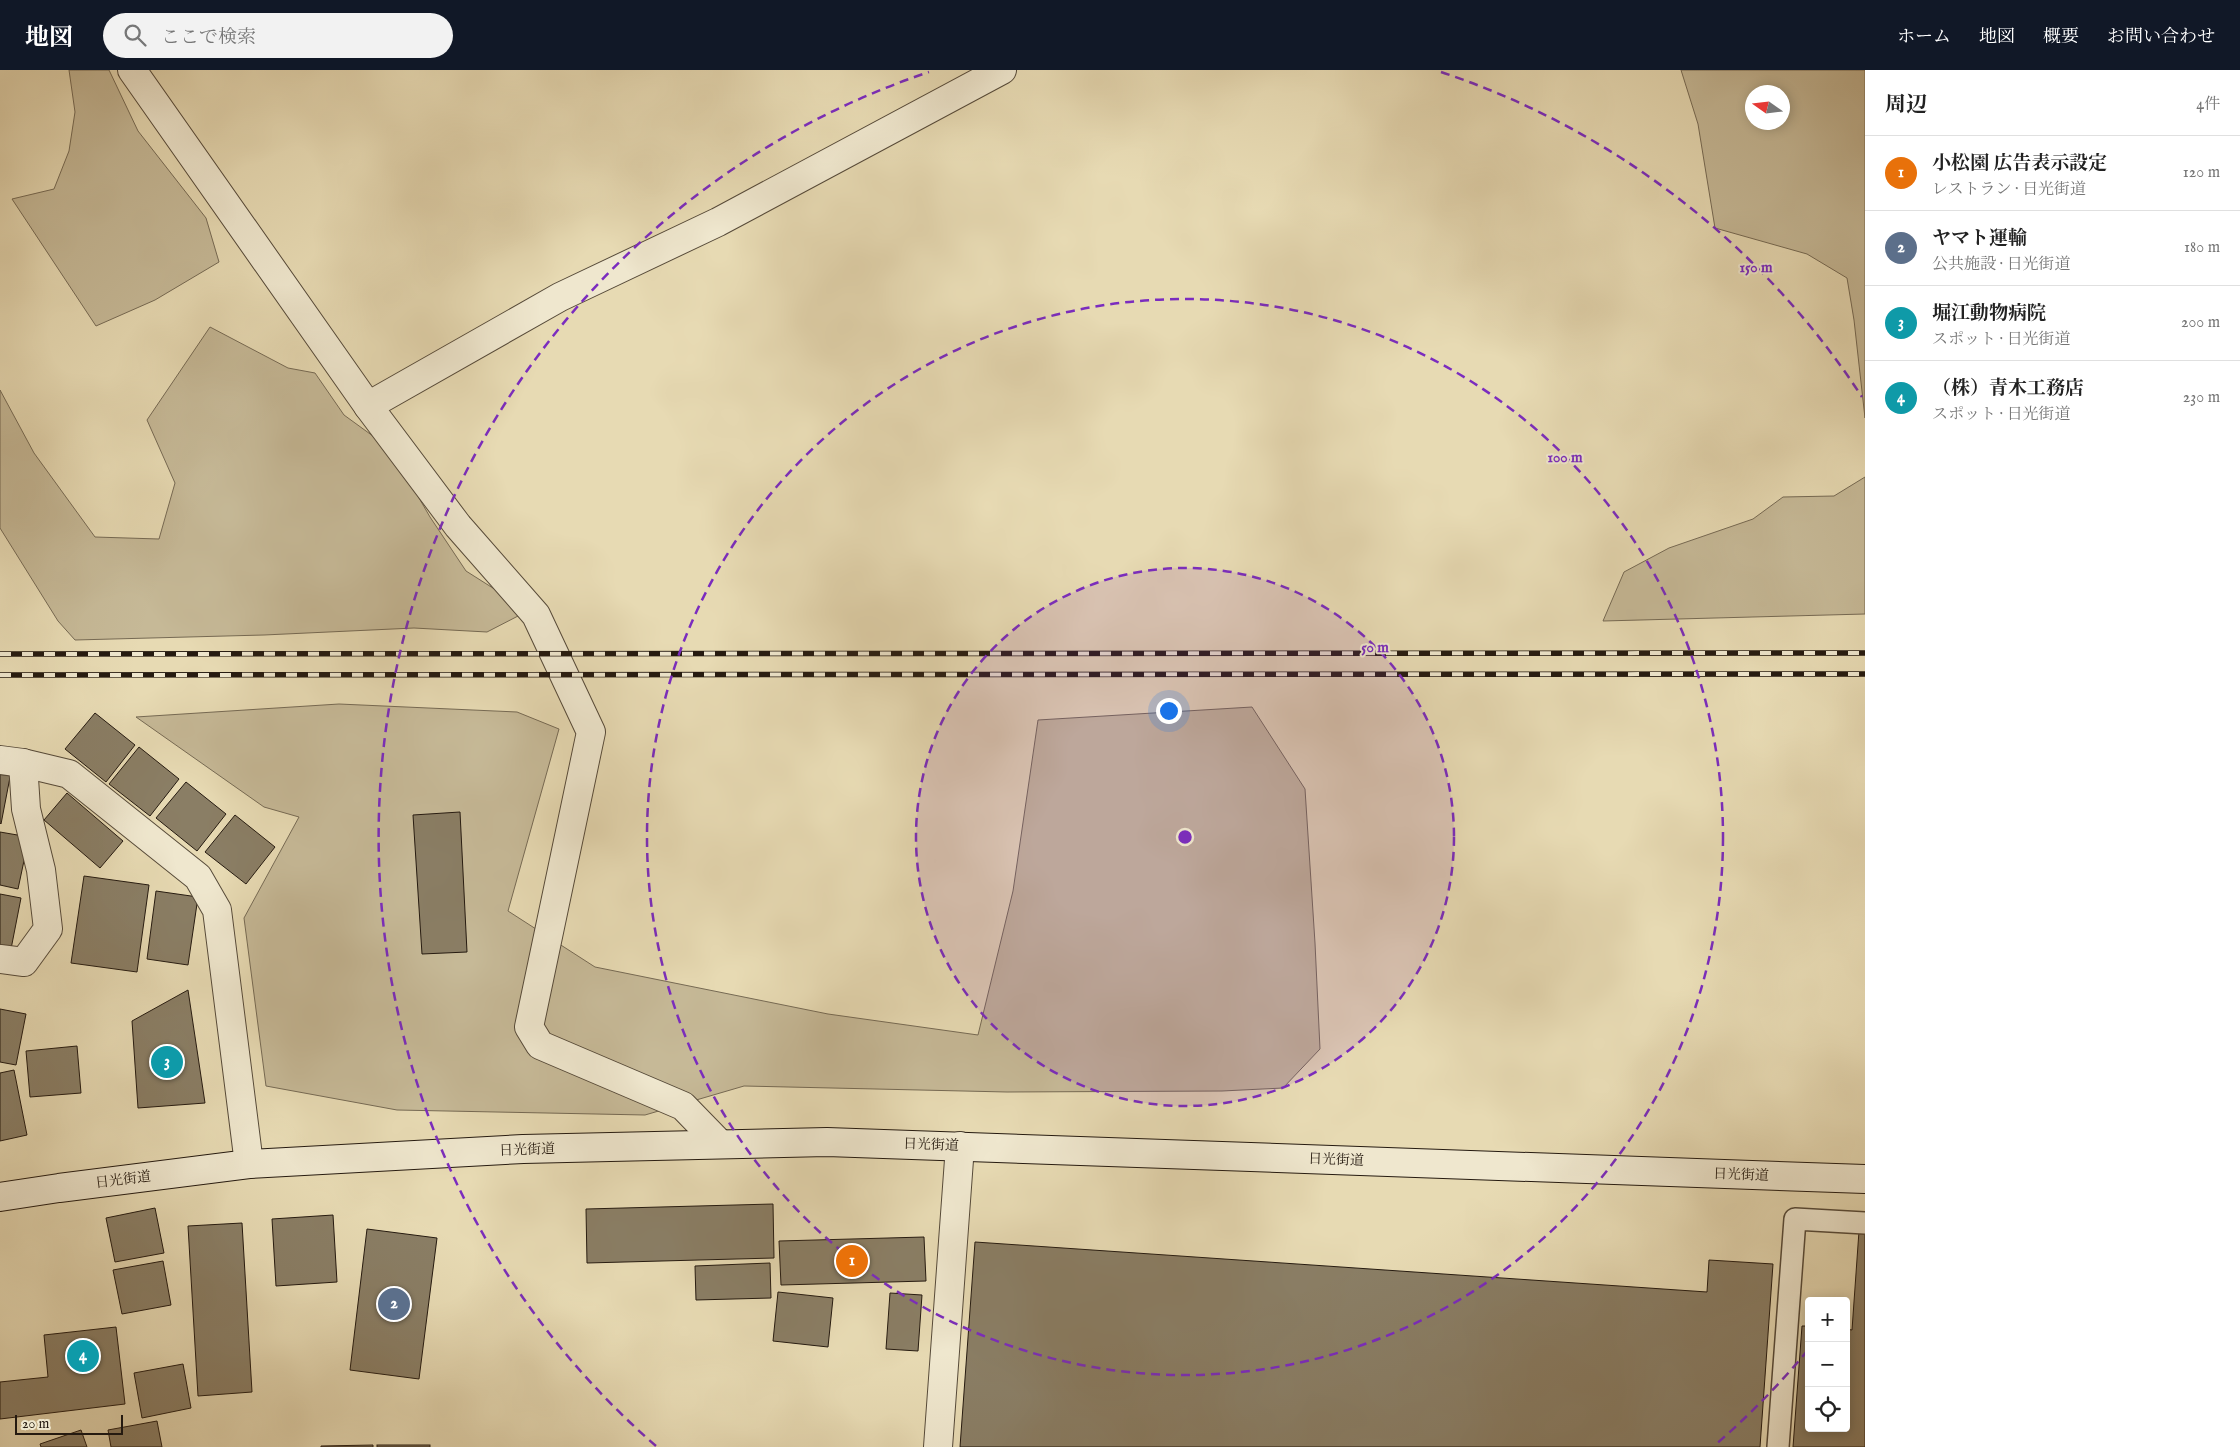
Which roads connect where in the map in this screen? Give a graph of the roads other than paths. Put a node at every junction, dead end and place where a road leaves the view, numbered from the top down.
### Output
1 (132, 70) edge
2 (1002, 70) edge
3 (368, 406) junction
4 (12, 761) edge
5 (0, 959) edge
6 (720, 1144) junction
7 (960, 1146) junction
8 (249, 1164) junction
9 (1865, 1179) edge
10 (0, 1197) edge
11 (1865, 1223) edge
12 (938, 1447) edge
13 (1778, 1447) edge

1 - 3 street
2 - 3 street
3 - 6 street
4 - 5 street
4 - 8 street
6 - 7 street, 日光街道
6 - 8 street, 日光街道
7 - 9 street, 日光街道
7 - 12 street
8 - 10 street, 日光街道
11 - 13 lane

